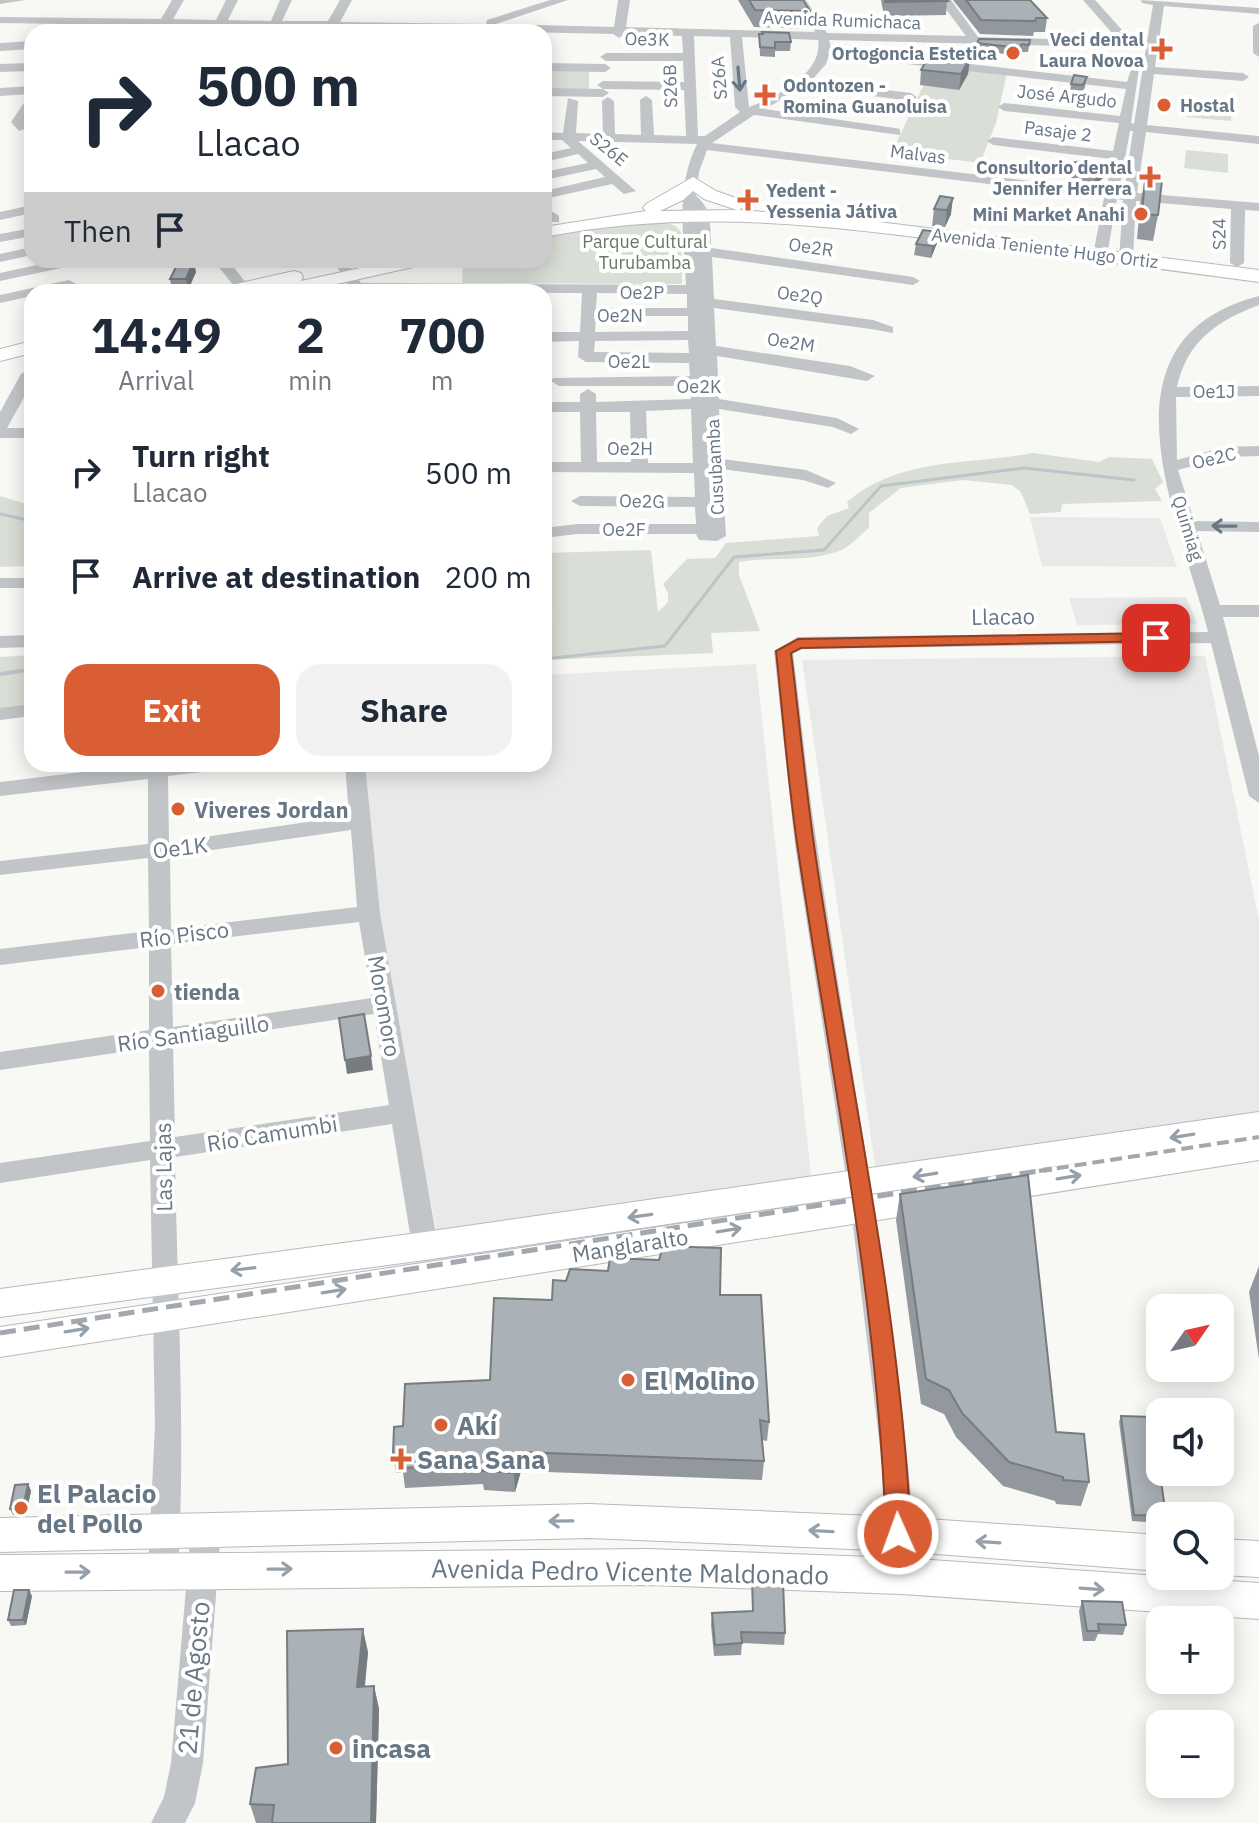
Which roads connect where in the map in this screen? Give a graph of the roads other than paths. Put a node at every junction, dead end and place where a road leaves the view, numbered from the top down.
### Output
1 (19, 0) edge
2 (178, 0) edge
3 (232, 0) edge
4 (286, 0) edge
5 (346, 0) edge
6 (562, 0) edge
7 (624, 0) edge
8 (800, 0) edge
9 (945, 0) edge
10 (1089, 0) edge
11 (0, 1) edge
12 (1153, 1) edge
13 (1259, 11) edge
14 (166, 21) junction
15 (0, 22) edge
16 (81, 22) edge
17 (221, 22) junction
18 (164, 24) edge
19 (275, 24) joint
20 (333, 24) edge
21 (488, 24) edge
22 (1259, 26) edge
23 (552, 31) edge
24 (615, 33) junction
25 (688, 35) junction
26 (736, 36) junction
27 (552, 39) edge
28 (976, 42) junction
29 (824, 43) junction
30 (24, 46) edge
31 (1136, 46) junction
32 (0, 47) edge
33 (1154, 48) junction
34 (565, 50) junction
35 (1259, 53) edge
36 (552, 61) edge
37 (689, 64) junction
38 (24, 67) edge
39 (0, 68) edge
40 (1150, 70) junction
41 (633, 71) dead end
42 (675, 71) dead end
43 (1243, 77) dead end
44 (799, 83) junction
45 (690, 86) junction
46 (1133, 86) junction
47 (613, 88) junction
48 (24, 90) edge
49 (0, 92) edge
50 (552, 92) edge
51 (911, 97) dead end
52 (661, 100) dead end
53 (675, 100) dead end
54 (572, 101) dead end
55 (690, 101) junction
56 (1004, 107) dead end
57 (752, 112) junction
58 (24, 116) edge
59 (0, 121) edge
60 (1126, 123) junction
61 (1142, 128) junction
62 (895, 132) dead end
63 (552, 136) edge
64 (567, 136) junction
65 (609, 137) junction
66 (648, 137) junction
67 (1259, 140) edge
68 (701, 141) junction
69 (993, 141) dead end
70 (578, 150) junction
71 (552, 156) edge
72 (1120, 156) junction
73 (597, 165) junction
74 (552, 174) edge
75 (615, 179) junction
76 (629, 191) dead end
77 (552, 193) edge
78 (1130, 194) junction
79 (1114, 195) junction
80 (693, 203) junction
81 (1238, 205) junction
82 (1259, 207) edge
83 (741, 210) junction
84 (24, 211) edge
85 (656, 212) junction
86 (0, 216) edge
87 (552, 220) edge
88 (24, 234) edge
89 (0, 238) edge
90 (699, 238) junction
91 (1102, 249) junction
92 (24, 253) edge
93 (1127, 253) junction
94 (0, 258) edge
95 (1237, 263) junction
96 (1259, 266) edge
97 (57, 268) edge
98 (386, 268) edge
99 (349, 276) edge
100 (1259, 276) edge
101 (0, 277) edge
102 (913, 281) dead end
103 (283, 284) edge
104 (312, 284) edge
105 (382, 284) edge
106 (590, 289) junction
107 (552, 290) edge
108 (24, 294) edge
109 (700, 298) junction
110 (0, 299) edge
111 (1259, 300) edge
112 (589, 312) junction
113 (888, 330) dead end
114 (588, 335) junction
115 (696, 335) junction
116 (24, 337) edge
117 (552, 337) edge
118 (0, 342) edge
119 (24, 349) edge
120 (703, 354) junction
121 (0, 355) edge
122 (867, 376) dead end
123 (24, 381) edge
124 (559, 381) dead end
125 (587, 381) junction
126 (698, 381) junction
127 (1259, 391) edge
128 (1168, 392) junction
129 (706, 404) junction
130 (552, 407) edge
131 (588, 407) junction
132 (638, 407) junction
133 (0, 426) edge
134 (851, 429) dead end
135 (0, 433) edge
136 (24, 433) edge
137 (1259, 451) edge
138 (709, 465) junction
139 (552, 467) edge
140 (584, 467) junction
141 (1169, 467) junction
142 (640, 468) junction
143 (828, 483) dead end
144 (580, 501) junction
145 (704, 502) junction
146 (1188, 526) junction
147 (1259, 527) edge
148 (577, 529) junction
149 (705, 529) junction
150 (552, 532) edge
151 (0, 583) edge
152 (24, 583) edge
153 (1212, 611) junction
154 (1259, 611) edge
155 (1218, 637) junction
156 (24, 641) edge
157 (0, 642) edge
158 (24, 711) edge
159 (0, 714) edge
160 (128, 772) edge
161 (158, 772) edge
162 (356, 772) edge
163 (0, 789) edge
164 (1259, 796) edge
165 (359, 822) junction
166 (160, 850) junction
167 (0, 868) edge
168 (369, 913) junction
169 (160, 937) junction
170 (0, 957) edge
171 (385, 1004) junction
172 (161, 1037) junction
173 (0, 1061) edge
174 (402, 1113) junction
175 (1259, 1124) edge
176 (1259, 1148) edge
177 (163, 1150) junction
178 (0, 1173) edge
179 (862, 1197) junction
180 (425, 1246) junction
181 (164, 1279) junction
182 (0, 1303) edge
183 (167, 1317) junction
184 (0, 1342) edge
185 (206, 1530) junction
186 (167, 1531) junction
187 (898, 1534) junction
188 (0, 1535) edge
189 (1146, 1552) edge
190 (1234, 1558) edge
191 (1259, 1559) edge
192 (202, 1570) junction
193 (163, 1571) junction
194 (0, 1573) edge
195 (902, 1576) junction
196 (1259, 1601) edge
197 (167, 1823) edge

1 - 11 street
2 - 14 street
3 - 17 street
4 - 19 street
5 - 20 street
6 - 21 street
7 - 24 street
8 - 29 street
9 - 28 street
10 - 31 street
12 - 13 street
12 - 31 street
12 - 33 street
14 - 16 street, Avenida Rumichaca
14 - 17 street, Avenida Rumichaca
15 - 16 street, Avenida Rumichaca
16 - 18 street, Avenida Rumichaca
17 - 19 street, Avenida Rumichaca
22 - 35 street
23 - 24 street, Avenida Rumichaca
24 - 25 street, Avenida Rumichaca
24 - 34 street, Avenida Rumichaca
24 - 47 street
25 - 26 street, Avenida Rumichaca
25 - 37 street, S26B
26 - 29 street, Avenida Rumichaca
26 -> 57 street, S26A
27 - 34 street, Avenida Rumichaca
28 - 29 street, Avenida Rumichaca
28 - 31 street, Avenida Rumichaca
29 - 31 street, Avenida Rumichaca
29 - 44 street
29 - 46 street
30 - 32 street
31 - 33 street, Avenida Rumichaca
31 - 46 street
33 - 40 street
34 - 36 street
34 - 47 street
37 - 42 street
37 - 45 street, S26B
37 - 47 street, Oe3K
38 - 39 street
40 - 43 street
40 - 61 street
41 - 47 street
44 - 51 street
44 - 57 street
45 - 47 street
45 - 55 street, S26B
46 - 60 street
47 - 50 street
47 - 52 street
47 - 65 street
47 - 66 street
48 - 49 street
53 - 55 street
54 - 64 street, S26E
55 - 68 street, S26B
56 - 60 street, José Argudo
57 - 62 street
57 - 68 street
58 - 59 street
60 - 61 street, José Argudo
60 - 72 street
61 - 67 street, José Argudo
61 - 78 street
63 - 64 street, Malvas
64 - 65 street, Malvas
64 - 70 street, S26E
65 - 66 street, Malvas
66 - 68 street, Malvas
68 - 79 street, Malvas
68 - 80 street, Cusubamba
69 - 72 street, Pasaje 2
70 - 71 street
70 - 73 street, S26E
72 - 79 street
73 - 74 street
73 - 75 street, S26E
75 - 76 street, S26E
75 - 77 street
78 - 79 street, Malvas
78 - 81 street, Malvas
78 - 93 street
79 - 91 street
80 - 83 main road, Avenida Teniente Hugo Ortiz
80 - 85 main road, Avenida Teniente Hugo Ortiz
80 - 90 street, Cusubamba
81 - 82 street, Malvas
81 - 95 street, S24
83 - 90 main road
83 - 91 main road, Avenida Teniente Hugo Ortiz
84 - 86 street
85 - 87 main road, Avenida Teniente Hugo Ortiz
85 - 90 main road
88 - 89 street
90 - 102 street, Oe2R
90 - 109 street, Cusubamba
91 - 93 main road, Avenida Teniente Hugo Ortiz
92 - 94 street
93 - 95 main road, Avenida Teniente Hugo Ortiz
93 - 100 main road, Avenida Teniente Hugo Ortiz
95 - 96 main road, Avenida Teniente Hugo Ortiz
97 - 101 street
98 - 99 main road
99 - 103 main road
99 - 104 main road
99 - 105 street, Oe2Q
106 - 107 street, Oe2Q
106 - 109 street, Oe2Q
106 - 112 street
108 - 110 street
109 - 112 street, Oe2P
109 - 113 street, Oe2Q
109 - 115 street, Cusubamba
109 - 120 street, Cusubamba
111 - 128 street, Quimiag
112 - 114 street
114 - 115 street, Oe2N
114 - 117 street, Oe2N
114 - 120 street, Oe2M
115 - 120 street, Cusubamba
116 - 118 main road
119 - 121 main road
120 - 122 street, Oe2M
120 - 126 street, Cusubamba
120 - 129 street, Cusubamba
123 - 133 street
124 - 125 street, Oe2L
125 - 126 street, Oe2L
125 - 131 street
126 - 129 street, Cusubamba
127 - 128 street, Oe1J
128 - 141 street, Quimiag
129 - 132 street, Oe2K
129 - 134 street, Oe2K
129 - 138 street, Cusubamba
130 - 131 street, Oe2K
131 - 132 street, Oe2K
131 - 140 street
132 - 142 street
135 - 136 street
137 - 141 street, Oe2C
138 - 142 street, Oe2H
138 - 143 street, Oe2H
138 - 145 street, Cusubamba
138 - 149 street, Cusubamba
139 - 140 street, Oe2H
140 - 142 street, Oe2H
140 - 144 street
141 - 146 street, Quimiag
144 - 145 street, Oe2G
144 - 148 street
145 - 149 street, Cusubamba
147 -> 146 street
146 - 153 street, Quimiag
148 - 149 street, Oe2F
148 - 150 street, Oe2F
151 - 152 street
153 - 154 street
153 - 155 street, Quimiag
155 - 164 street, Quimiag
155 - 179 street, Llacao
156 - 157 street
158 - 159 street
160 - 163 street
161 - 166 street, Las Lajas
162 - 165 street, Moromoro
165 - 166 street, Oe1K
165 - 168 street, Moromoro
166 - 167 street, Oe1K
166 - 169 street, Las Lajas
168 - 169 street, Río Pisco
168 - 171 street, Moromoro
169 - 170 street, Río Pisco
169 - 172 street, Las Lajas
171 - 172 street, Río Santiaguillo
171 - 174 street, Moromoro
172 - 173 street, Río Santiaguillo
172 - 177 street, Las Lajas
174 - 177 street, Río Camumbi
174 - 180 street, Moromoro
175 -> 179 main road, Manglaralto
179 -> 176 main road, Manglaralto
177 - 178 street, Río Camumbi
177 - 181 street, Las Lajas
179 -> 180 main road, Manglaralto
183 -> 179 main road, Manglaralto
179 - 187 street
180 -> 181 main road, Manglaralto
181 - 182 main road, Manglaralto
181 - 183 street, Las Lajas
184 -> 183 main road, Manglaralto
183 - 186 street, Las Lajas
185 - 186 main road, Avenida Pedro Vicente Maldonado
187 -> 185 main road, Avenida Pedro Vicente Maldonado
185 - 192 street, 21 de Agosto
186 - 188 main road, Avenida Pedro Vicente Maldonado
186 - 193 street, Las Lajas
189 -> 187 main road, Avenida Pedro Vicente Maldonado
187 - 195 street
190 - 191 main road
192 - 193 main road, Avenida Pedro Vicente Maldonado
192 -> 195 main road, Avenida Pedro Vicente Maldonado
192 - 197 street, 21 de Agosto
194 -> 193 main road, Avenida Pedro Vicente Maldonado
195 -> 196 main road, Avenida Pedro Vicente Maldonado

